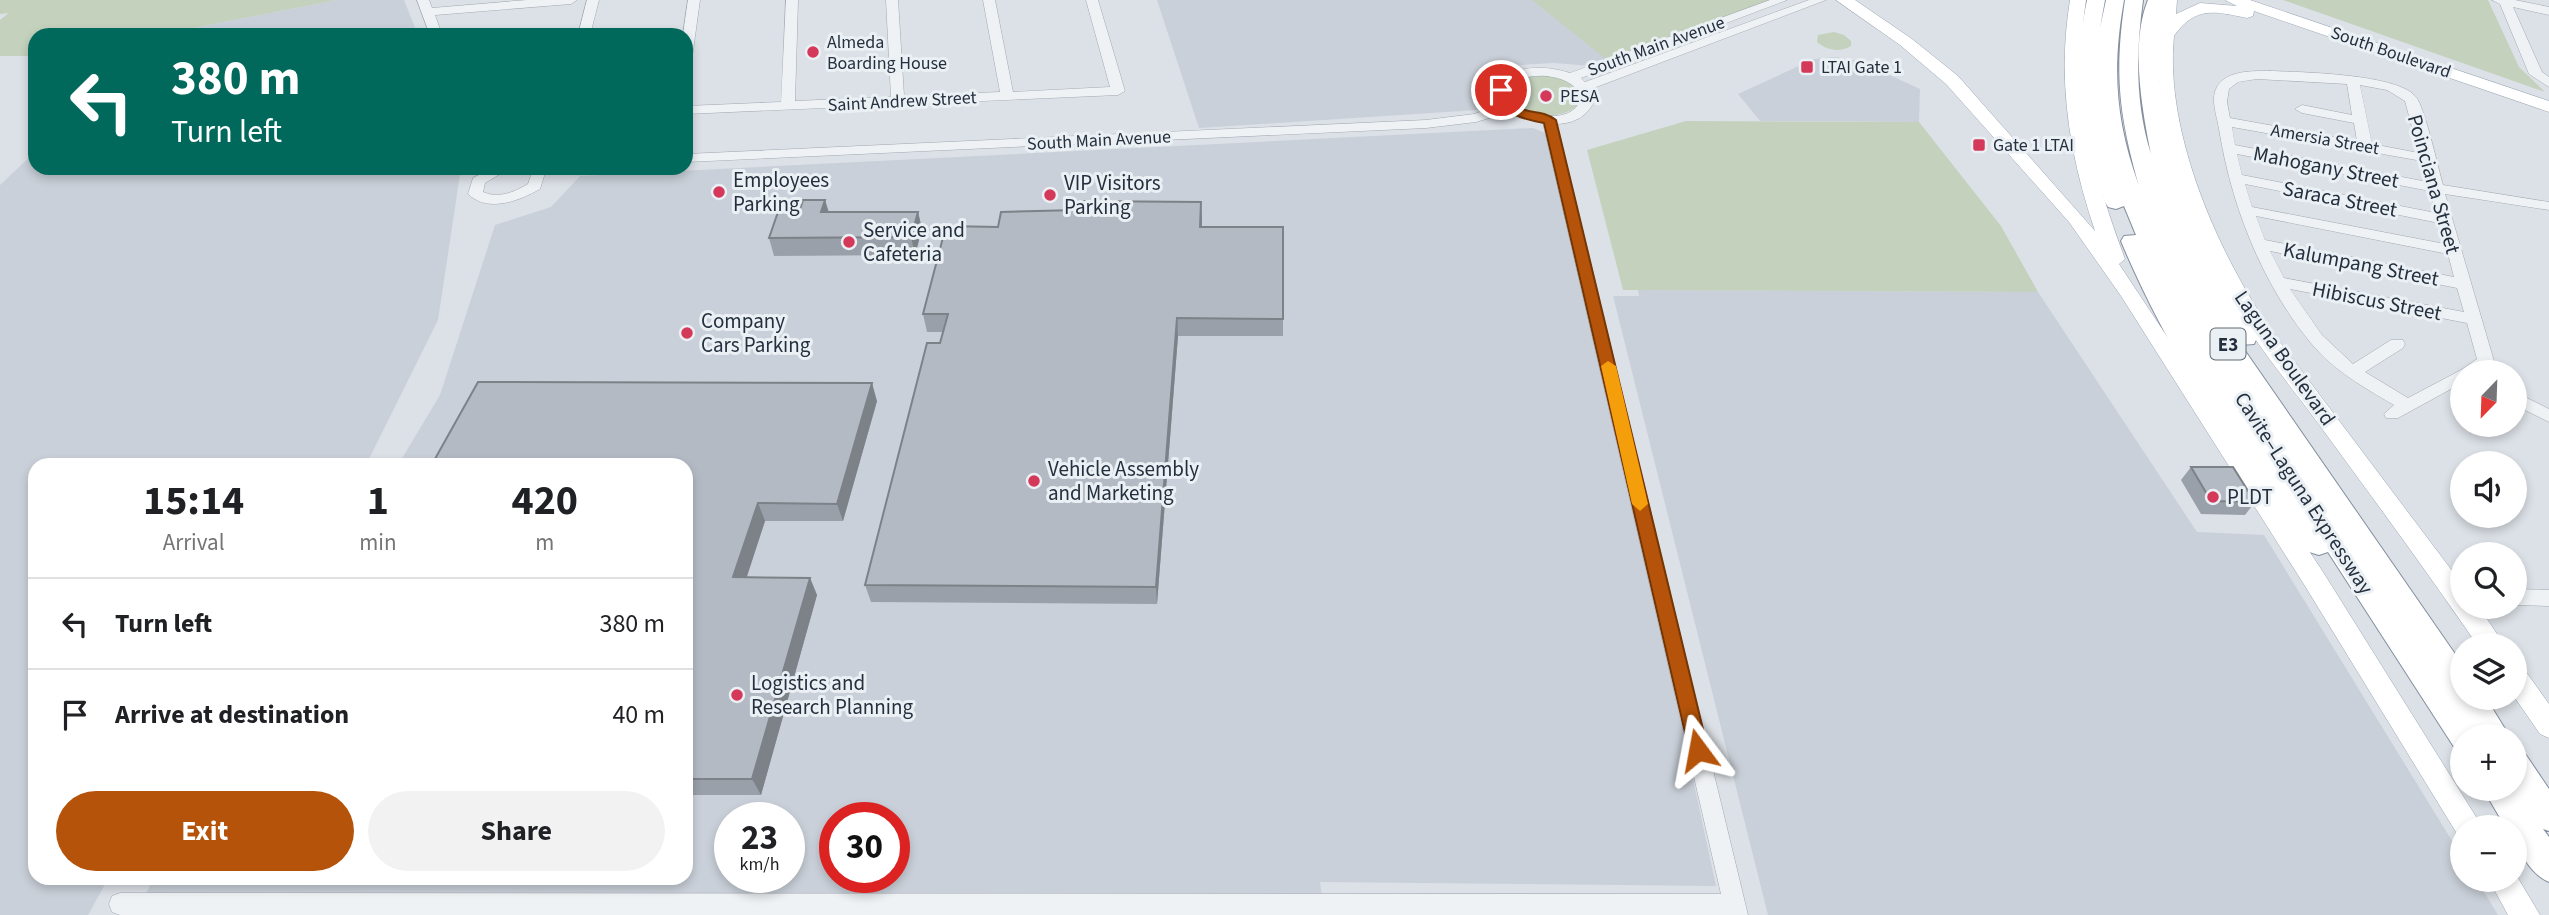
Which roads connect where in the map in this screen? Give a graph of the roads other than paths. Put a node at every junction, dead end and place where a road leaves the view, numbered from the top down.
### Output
1 (571, 0) edge
2 (593, 0) edge
3 (694, 0) edge
4 (792, 0) edge
5 (892, 0) edge
6 (989, 0) edge
7 (1092, 0) edge
8 (1781, 0) edge
9 (1821, 0) edge
10 (1844, 0) edge
11 (2078, 0) edge
12 (2096, 0) edge
13 (2115, 0) edge
14 (2134, 0) edge
15 (2157, 0) edge
16 (2169, 0) edge
17 (2233, 0) edge
18 (2264, 0) edge
19 (2501, 1) edge
20 (426, 6) edge
21 (2549, 11) edge
22 (434, 28) edge
23 (586, 28) edge
24 (690, 28) edge
25 (2163, 40) junction
26 (2369, 44) junction
27 (1570, 78) junction
28 (2353, 81) junction
29 (2549, 83) edge
30 (1584, 87) junction
31 (1007, 96) junction
32 (898, 101) junction
33 (788, 106) junction
34 (1510, 107) junction
35 (2549, 107) edge
36 (2302, 109) dead end
37 (693, 110) edge
38 (1549, 120) junction
39 (2360, 120) junction
40 (2224, 121) junction
41 (2365, 146) junction
42 (2228, 148) junction
43 (693, 158) edge
44 (2426, 158) junction
45 (490, 175) edge
46 (534, 175) edge
47 (2235, 178) junction
48 (2435, 188) junction
49 (2549, 206) edge
50 (2247, 210) junction
51 (2444, 219) junction
52 (2260, 244) junction
53 (2453, 250) junction
54 (2279, 282) junction
55 (2463, 284) junction
56 (2128, 291) junction
57 (2474, 319) junction
58 (2397, 344) dead end
59 (2486, 360) edge
60 (2351, 373) junction
61 (2450, 382) edge
62 (2527, 404) edge
63 (2549, 416) edge
64 (2450, 584) edge
65 (2527, 597) edge
66 (2549, 598) edge
67 (2419, 645) junction
68 (2450, 676) edge
69 (2527, 694) edge
70 (2458, 724) edge
71 (2549, 726) edge
72 (2527, 783) edge
73 (2507, 801) edge
74 (2461, 815) edge
75 (2549, 816) edge
76 (2549, 866) edge
77 (2511, 892) edge
78 (120, 904) dead end
79 (1736, 910) edge
80 (2525, 915) edge

1 - 20 street
2 - 23 street
3 - 24 street
4 - 33 street
5 - 32 street
6 - 31 street
7 - 31 street, Saint Andrew Street
8 - 27 street, South Main Avenue
9 - 30 street, South Main Avenue
10 - 56 main road
11 - 56 main road
12 - 67 highway
13 - 67 highway, Cavite–Laguna Expressway / E3
14 - 67 highway, Cavite–Laguna Expressway / E3
15 - 67 highway
16 - 25 main road, Laguna Boulevard
17 - 26 main road, South Boulevard
18 - 26 main road
19 - 21 street
19 - 29 street
20 - 22 street
25 - 26 main road
25 - 64 main road, Laguna Boulevard
26 - 35 main road, South Boulevard
27 - 30 street
27 - 34 street
28 - 39 street
28 - 40 street, Poinciana Street
28 - 44 street, Poinciana Street
30 - 38 street
31 - 32 street, Saint Andrew Street
32 - 33 street, Saint Andrew Street
33 - 37 street, Saint Andrew Street
34 - 38 street
34 - 43 street, South Main Avenue
36 - 39 street
38 - 79 street
39 - 41 street
40 - 41 street, Amersia Street
40 - 42 street, Poinciana Street
41 - 44 street, Amersia Street
42 - 47 street, Poinciana Street
42 - 48 street, Mahogany Street
44 - 48 street, Poinciana Street
45 - 46 street
47 - 50 street, Poinciana Street
47 - 51 street, Saraca Street
48 - 49 street, Mahogany Street
48 - 51 street, Poinciana Street
50 - 52 street, Poinciana Street
50 - 53 street
51 - 53 street, Poinciana Street
52 - 54 street, Poinciana Street
52 - 55 street, Kalumpang Street
53 - 55 street, Poinciana Street
54 - 57 street, Hibiscus Street
54 - 60 street, Poinciana Street
55 - 57 street, Poinciana Street
56 - 74 main road
57 - 59 street, Poinciana Street
58 - 60 street
60 - 61 street, Poinciana Street
62 - 63 street
65 - 66 street
67 - 68 highway, Cavite–Laguna Expressway / E3
67 - 70 highway, Cavite–Laguna Expressway / E3
69 - 71 main road
72 - 75 highway
73 - 76 highway
77 - 80 main road
78 - 79 street

